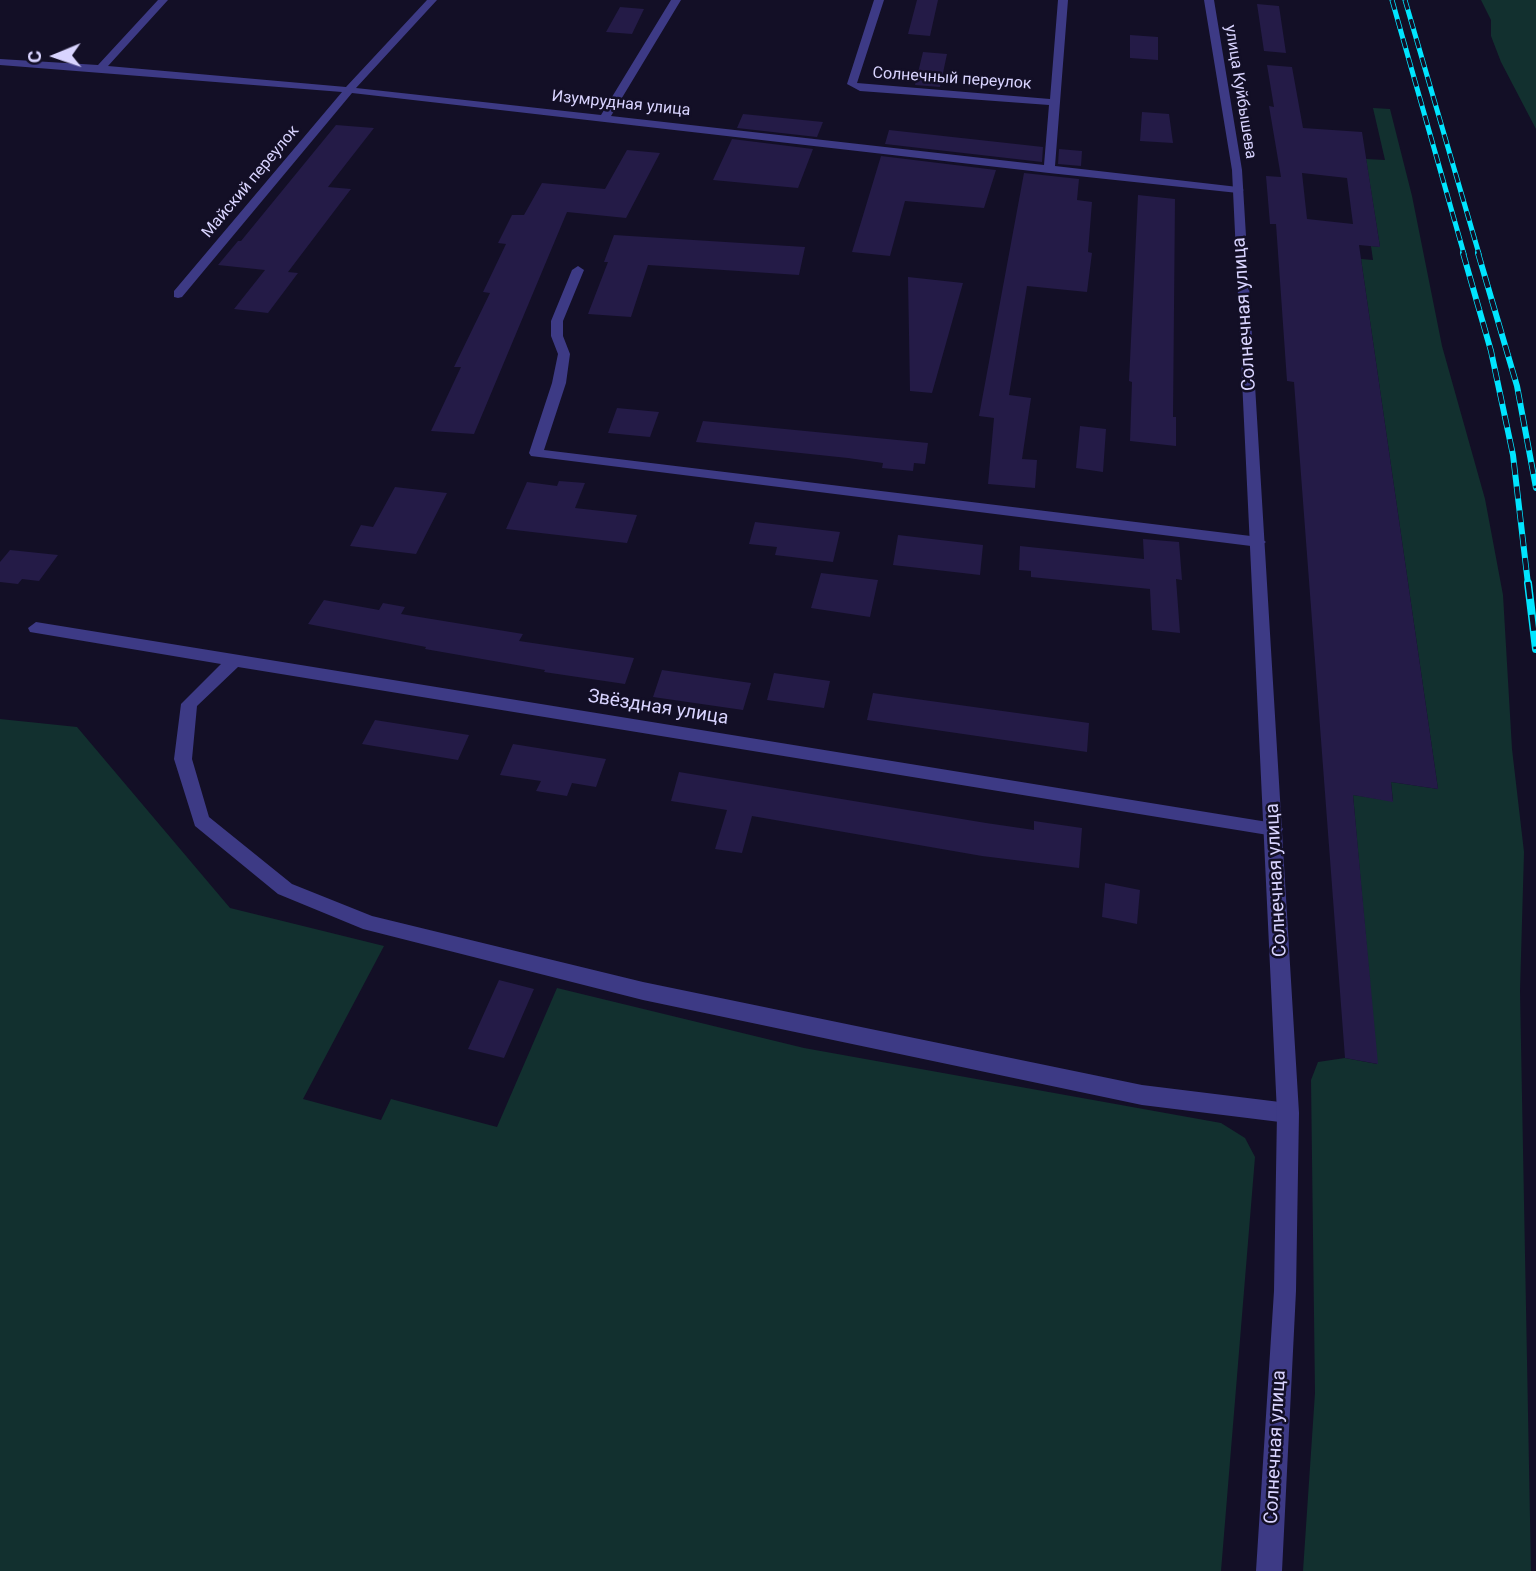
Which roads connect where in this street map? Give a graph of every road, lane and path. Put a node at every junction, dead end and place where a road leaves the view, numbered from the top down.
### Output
1 (163, 0) edge
2 (432, 0) edge
3 (677, 0) edge
4 (879, 0) edge
5 (1063, 0) edge
6 (1209, 0) edge
7 (0, 62) edge
8 (101, 68) junction
9 (349, 90) junction
10 (1055, 102) junction
11 (605, 117) junction
12 (1049, 170) junction
13 (1238, 190) junction
14 (578, 270) dead end
15 (178, 294) dead end
16 (1259, 542) junction
17 (36, 628) dead end
18 (234, 661) junction
19 (1274, 829) junction
20 (1288, 1113) junction
21 (1269, 1571) edge

1 - 8 street
2 - 9 street, Майский переулок
3 - 11 street
4 - 10 street, Солнечный переулок
5 - 10 street
6 - 13 street, улица Куйбышева
7 - 8 street, Изумрудная улица
8 - 9 street, Изумрудная улица
9 - 11 street, Изумрудная улица
9 - 15 street, Майский переулок
10 - 12 street
11 - 12 street, Изумрудная улица
12 - 13 street, Изумрудная улица
13 - 16 street, Солнечная улица
14 - 16 street
16 - 19 street, Солнечная улица
17 - 18 street, Звёздная улица
18 - 19 street, Звёздная улица
18 - 20 street
19 - 20 street, Солнечная улица
20 - 21 street, Солнечная улица

